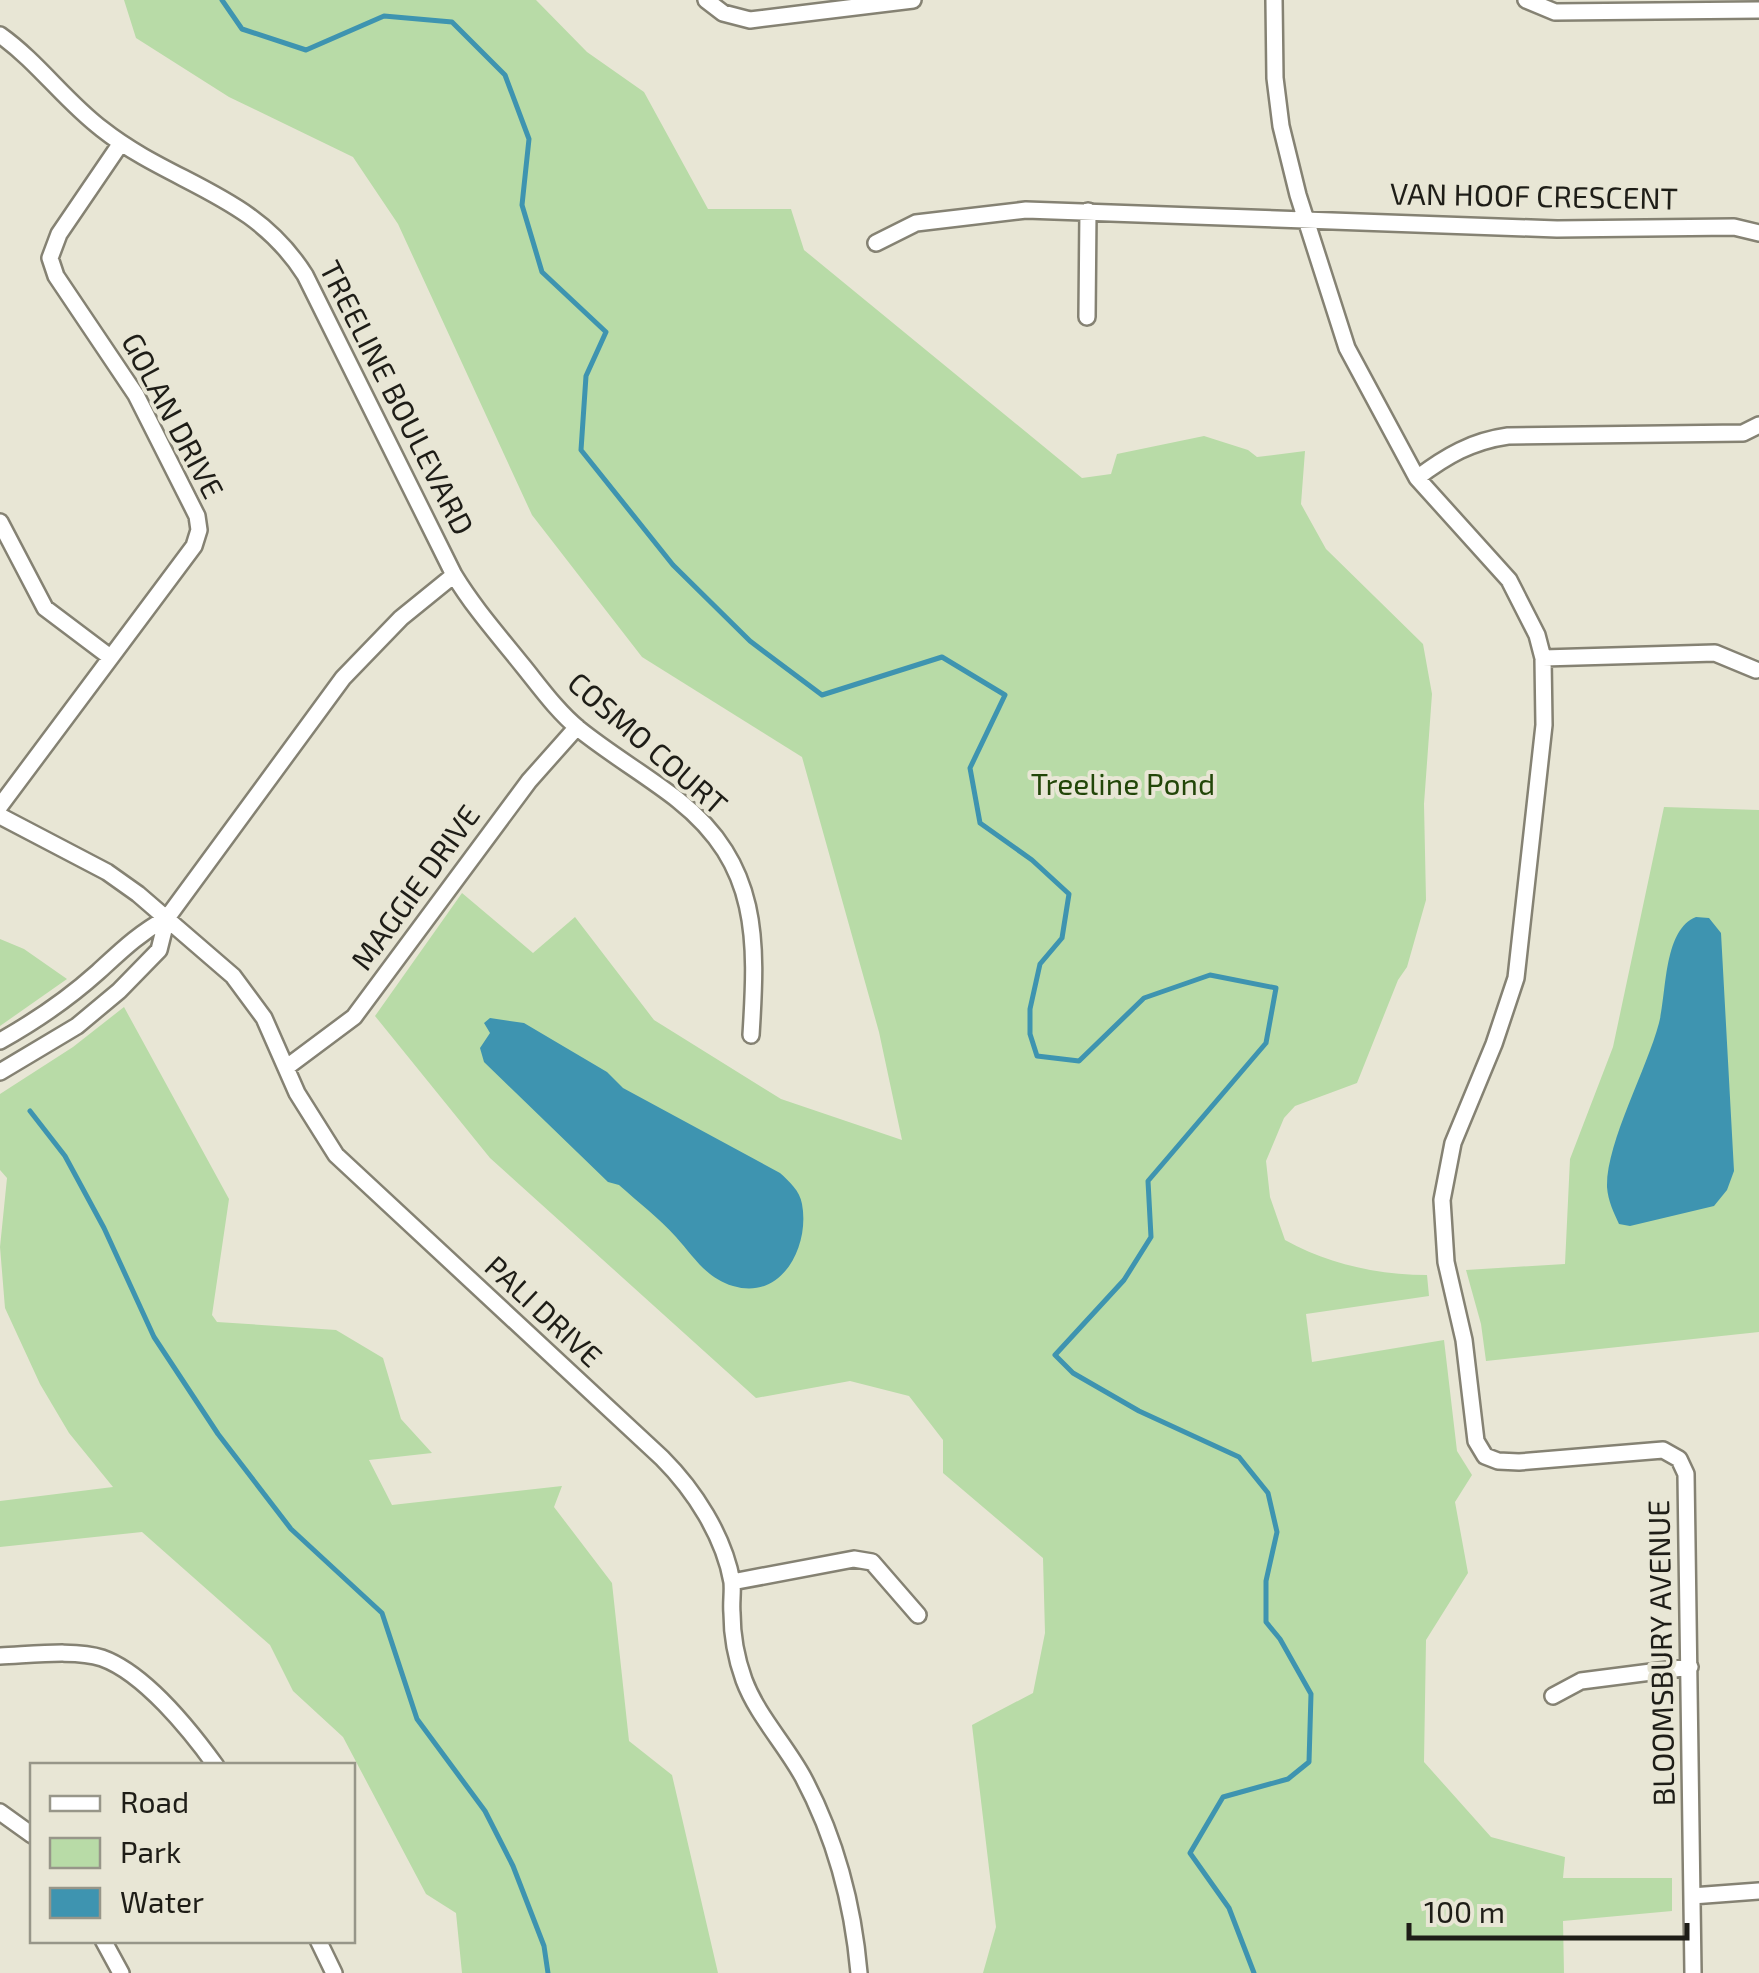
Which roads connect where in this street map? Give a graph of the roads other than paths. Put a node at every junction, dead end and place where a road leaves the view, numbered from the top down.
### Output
1 (706, 0) edge
2 (914, 0) edge
3 (1274, 0) edge
4 (1526, 0) edge
5 (1759, 10) edge
6 (0, 35) edge
7 (120, 142) junction
8 (1088, 212) junction
9 (1306, 219) junction
10 (1759, 233) edge
11 (876, 243) dead end
12 (1087, 318) dead end
13 (1759, 425) edge
14 (1417, 478) junction
15 (0, 522) edge
16 (454, 575) junction
17 (110, 657) junction
18 (1543, 658) junction
19 (1756, 670) dead end
20 (577, 728) junction
21 (0, 806) edge
22 (0, 816) edge
23 (167, 918) junction
24 (752, 1034) dead end
25 (0, 1041) edge
26 (287, 1067) junction
27 (0, 1072) edge
28 (732, 1582) junction
29 (918, 1615) dead end
30 (0, 1656) edge
31 (1690, 1667) junction
32 (1554, 1696) dead end
33 (214, 1763) edge
34 (0, 1812) edge
35 (30, 1834) edge
36 (1759, 1891) edge
37 (1692, 1896) junction
38 (106, 1943) edge
39 (319, 1943) edge
40 (121, 1973) edge
41 (334, 1973) edge
42 (859, 1973) edge
43 (1693, 1973) edge

1 - 2 street
3 - 9 street, BLOOMSBURY AVENUE
4 - 5 street
6 - 7 street, TREELINE BOULEVARD
7 - 16 street, TREELINE BOULEVARD
7 - 17 street, GOLAN DRIVE
8 - 9 street, VAN HOOF CRESCENT
8 - 11 street, VAN HOOF CRESCENT
8 - 12 street
9 - 10 street, VAN HOOF CRESCENT
9 - 14 street, BLOOMSBURY AVENUE
13 - 14 street
14 - 18 street, BLOOMSBURY AVENUE
15 - 17 street
16 - 20 street, COSMO COURT
16 - 23 street
17 - 21 street, GOLAN DRIVE
18 - 19 street
18 - 31 street, BLOOMSBURY AVENUE
20 - 24 street, COSMO COURT
20 - 26 street, MAGGIE DRIVE
22 - 23 street, PALI DRIVE
23 - 25 street
23 - 26 street, PALI DRIVE
23 - 27 street
26 - 28 street, PALI DRIVE
28 - 29 street
28 - 42 street, PALI DRIVE
30 - 33 street
31 - 32 street
31 - 37 street, BLOOMSBURY AVENUE
34 - 35 street
36 - 37 street
37 - 43 street, BLOOMSBURY AVENUE
38 - 40 street
39 - 41 street

